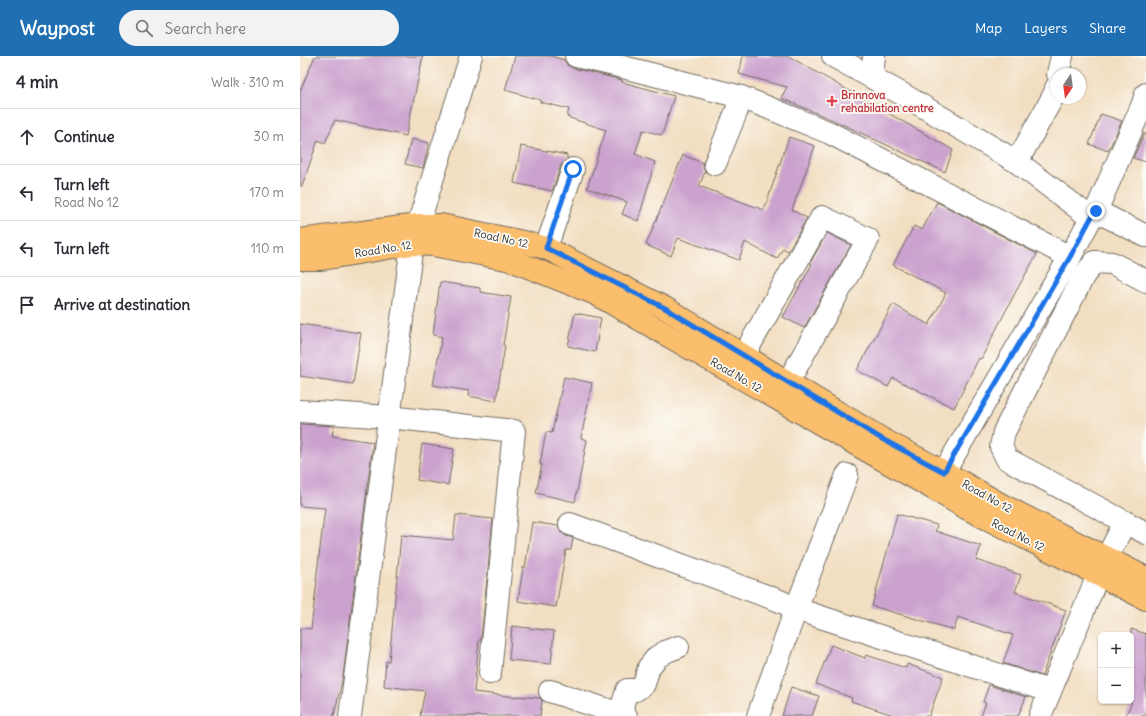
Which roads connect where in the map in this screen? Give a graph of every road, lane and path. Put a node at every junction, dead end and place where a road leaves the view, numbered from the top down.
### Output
1 (471, 56) edge
2 (576, 56) edge
3 (833, 56) edge
4 (874, 56) edge
5 (1062, 56) edge
6 (625, 61) edge
7 (1059, 68) edge
8 (872, 77) junction
9 (1146, 94) edge
10 (1050, 102) edge
11 (739, 104) junction
12 (1017, 162) junction
13 (715, 164) dead end
14 (573, 169) dead end
15 (1093, 214) junction
16 (415, 235) junction
17 (1146, 236) edge
18 (300, 240) edge
19 (546, 248) junction
20 (1070, 257) junction
21 (300, 259) edge
22 (1146, 281) edge
23 (744, 355) junction
24 (788, 382) junction
25 (300, 411) edge
26 (389, 417) junction
27 (944, 472) junction
28 (846, 475) dead end
29 (1125, 522) junction
30 (570, 524) dead end
31 (1146, 533) edge
32 (1102, 566) junction
33 (1144, 572) edge
34 (1146, 599) edge
35 (796, 609) junction
36 (678, 647) dead end
37 (490, 673) dead end
38 (550, 691) dead end
39 (1049, 691) junction
40 (623, 715) edge
41 (350, 716) edge
42 (758, 716) edge
43 (1040, 716) edge

1 - 16 street
2 - 6 street
3 - 8 street
4 - 8 street
5 - 7 street
6 - 11 street
8 - 12 street
9 - 15 street
10 - 12 street
11 - 13 street
11 - 20 street
12 - 15 street
14 - 19 street
15 - 17 street
15 - 20 street
16 - 18 main road, Road No 12
16 - 19 main road, Road No 12
16 - 21 main road, Road No. 12
16 - 26 street
16 - 32 main road, Road No. 12
19 - 23 main road, Road No 12
20 - 27 street
22 - 29 street
23 - 24 main road, Road No 12
23 - 24 street
24 - 27 main road, Road No 12
25 - 26 street
26 - 37 street
26 - 41 street
27 - 32 main road, Road No 12
28 - 35 street
29 - 31 street
29 - 32 street
30 - 35 street
32 - 33 main road, Road No 12
32 - 34 main road, Road No. 12
32 - 39 street
35 - 39 street
35 - 42 street
36 - 40 street
38 - 40 street
39 - 43 street

